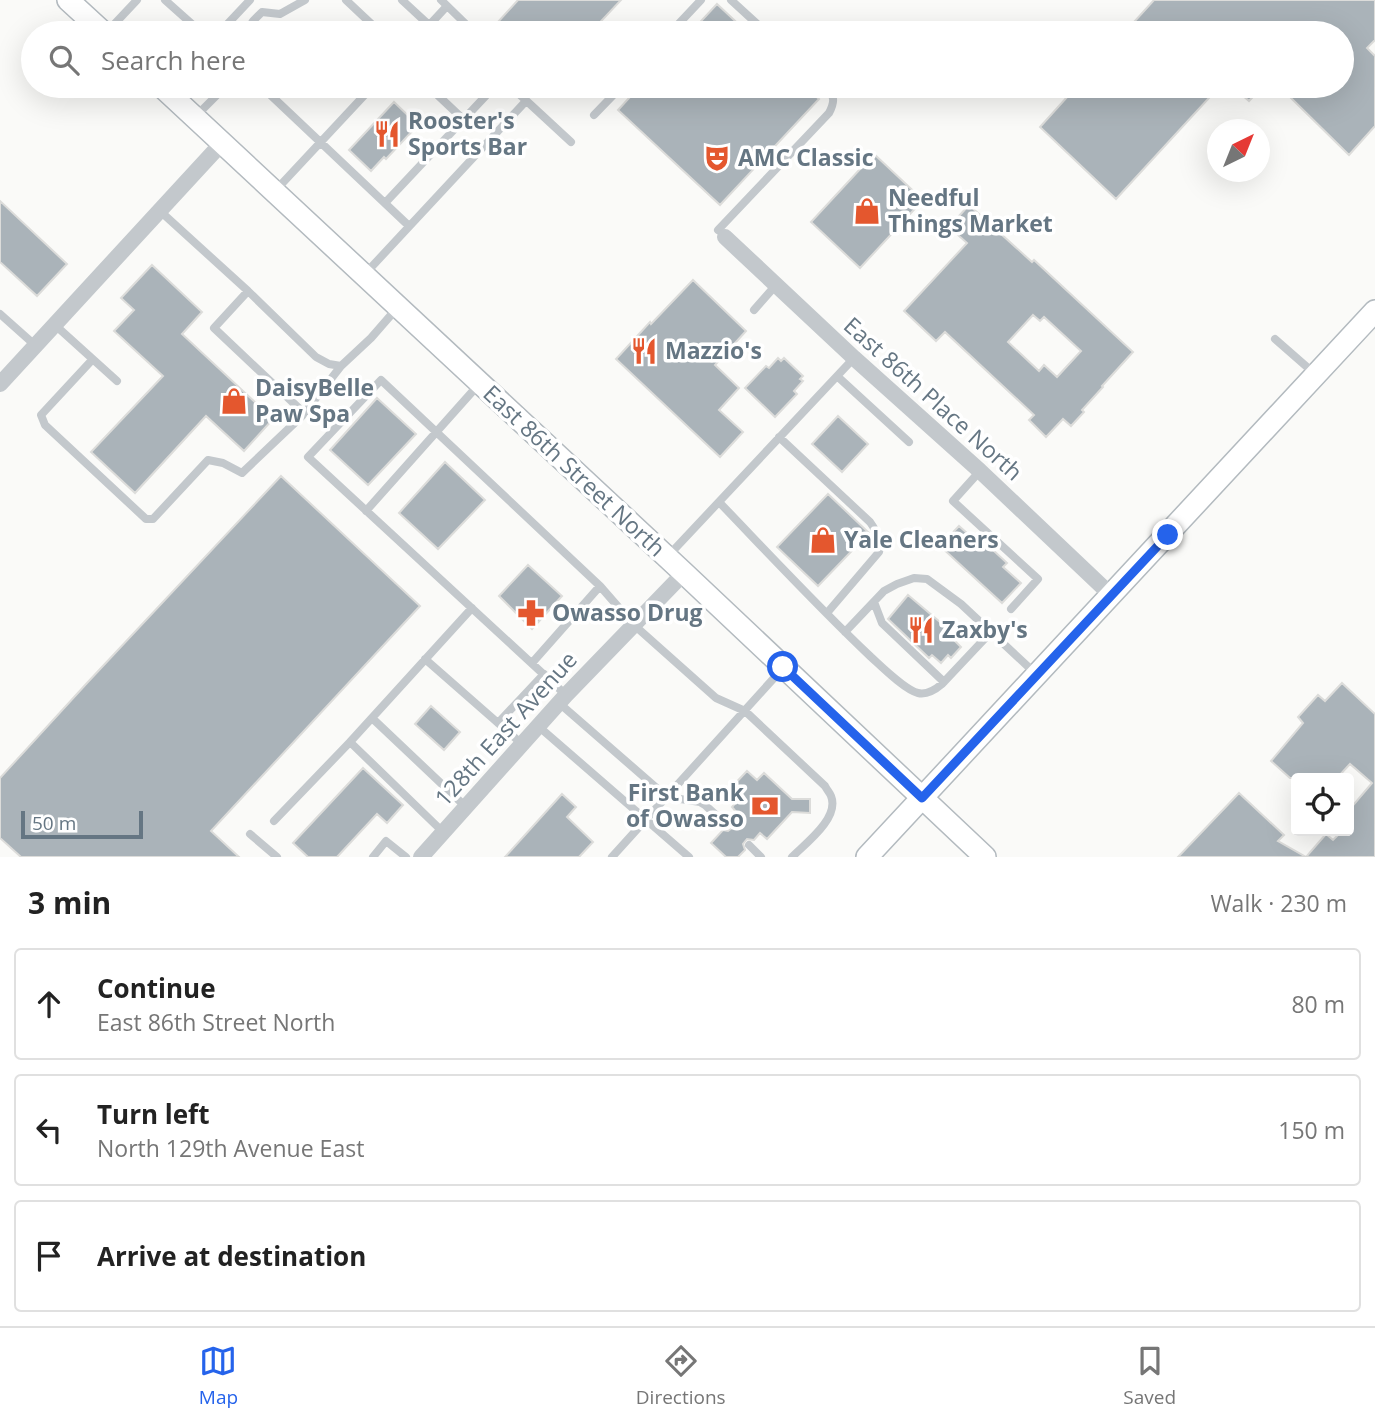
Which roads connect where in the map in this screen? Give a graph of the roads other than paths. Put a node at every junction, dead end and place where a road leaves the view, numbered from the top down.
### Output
1 (68, 0) edge
2 (137, 0) edge
3 (165, 0) edge
4 (250, 0) edge
5 (305, 0) edge
6 (346, 0) edge
7 (402, 0) edge
8 (701, 0) edge
9 (731, 0) edge
10 (444, 3) edge
11 (92, 21) edge
12 (117, 21) edge
13 (189, 21) edge
14 (230, 21) edge
15 (253, 21) edge
16 (368, 21) edge
17 (425, 21) edge
18 (432, 21) edge
19 (463, 21) edge
20 (681, 21) edge
21 (754, 21) edge
22 (176, 98) edge
23 (214, 98) edge
24 (274, 98) edge
25 (362, 98) edge
26 (443, 98) edge
27 (484, 98) edge
28 (523, 98) edge
29 (610, 98) edge
30 (832, 98) edge
31 (526, 101) junction
32 (594, 115) dead end
33 (194, 117) junction
34 (464, 120) junction
35 (320, 142) junction
36 (571, 142) dead end
37 (222, 143) junction
38 (274, 191) junction
39 (385, 203) junction
40 (160, 211) junction
41 (409, 226) junction
42 (721, 233) joint
43 (364, 275) junction
44 (776, 285) junction
45 (248, 291) junction
46 (398, 306) junction
47 (754, 310) dead end
48 (1375, 311) edge
49 (0, 314) edge
50 (55, 325) junction
51 (1275, 339) dead end
52 (36, 346) junction
53 (854, 358) junction
54 (92, 360) junction
55 (341, 366) junction
56 (1316, 374) junction
57 (837, 376) junction
58 (117, 381) dead end
59 (480, 383) junction
60 (0, 384) edge
61 (304, 413) junction
62 (437, 433) junction
63 (779, 438) junction
64 (909, 442) dead end
65 (979, 471) junction
66 (719, 502) junction
67 (366, 511) junction
68 (667, 557) junction
69 (684, 573) junction
70 (600, 586) junction
71 (1111, 595) junction
72 (874, 602) junction
73 (472, 608) junction
74 (1011, 609) dead end
75 (827, 613) junction
76 (634, 625) junction
77 (845, 632) junction
78 (991, 632) junction
79 (425, 659) junction
80 (532, 663) junction
81 (783, 667) junction
82 (544, 674) junction
83 (1037, 674) junction
84 (944, 682) junction
85 (563, 699) junction
86 (745, 711) junction
87 (372, 718) junction
88 (498, 723) junction
89 (538, 726) junction
90 (350, 743) junction
91 (522, 744) junction
92 (667, 797) junction
93 (922, 798) junction
94 (466, 807) junction
95 (647, 819) junction
96 (274, 821) dead end
97 (727, 825) dead end
98 (443, 832) junction
99 (250, 834) dead end
100 (749, 845) dead end
101 (277, 857) edge
102 (373, 857) edge
103 (406, 857) edge
104 (421, 857) edge
105 (612, 857) edge
106 (689, 857) edge
107 (761, 857) edge
108 (792, 857) edge
109 (867, 857) edge
110 (985, 857) edge

1 - 11 main road
2 - 12 lane
3 - 13 lane
4 - 14 lane
5 - 15 lane
6 - 16 lane
7 - 17 lane
8 - 20 lane
9 - 21 lane
10 - 18 lane
10 - 19 lane
22 - 33 main road, East 86th Street North
23 - 33 lane
24 - 35 lane
25 - 35 lane
26 - 34 lane
27 - 34 lane
28 - 31 lane
29 - 32 lane
30 - 42 lane
31 - 36 lane
31 - 41 lane
33 - 37 main road, East 86th Street North
34 - 39 lane
35 - 38 lane
35 - 39 lane
37 - 38 main road, East 86th Street North
37 - 40 street
38 - 43 main road, East 86th Street North
39 - 41 lane
40 - 45 lane
40 - 50 street
41 - 43 lane
42 - 44 street, East 86th Place North
43 - 46 main road, East 86th Street North
44 - 47 lane
44 - 53 street, East 86th Place North
45 - 55 lane
45 - 61 lane
46 - 55 lane
46 - 59 main road, East 86th Street North
48 - 56 main road
49 - 52 lane
50 - 52 street
50 - 54 lane
51 - 56 lane
52 - 60 street
53 - 57 lane
53 - 65 street, East 86th Place North
54 - 58 lane
54 - 61 lane
55 - 61 lane
56 - 71 main road
57 - 63 lane
57 - 64 lane
59 - 62 lane
59 - 68 main road, East 86th Street North
62 - 67 lane
62 - 67 lane
62 - 70 lane
63 - 66 lane
63 - 75 lane
65 - 71 street, East 86th Place North
65 - 74 lane
66 - 68 lane
66 - 75 lane
67 - 73 lane
68 - 69 main road, East 86th Street North
69 - 76 street, 128th East Avenue
69 - 81 main road, East 86th Street North
70 - 76 lane
70 - 80 lane
71 - 83 main road
72 - 77 lane
72 - 78 lane
72 - 84 lane
73 - 79 lane
73 - 80 lane
75 - 77 lane
76 - 85 street, 128th East Avenue
76 - 86 lane
77 - 84 lane
78 - 83 lane
78 - 84 lane
79 - 87 lane
79 - 88 lane
80 - 82 lane
81 - 86 lane
81 - 93 main road, East 86th Street North
82 - 85 lane
82 - 88 lane
83 - 93 main road
85 - 89 street, 128th East Avenue
85 - 92 lane
86 - 92 lane
86 - 108 lane
87 - 90 lane
87 - 94 lane
88 - 91 lane
89 - 91 street, 128th East Avenue
89 - 95 lane
90 - 96 lane
90 - 98 lane
91 - 94 street, 128th East Avenue
92 - 95 lane
92 - 97 lane
93 - 109 main road
93 - 110 main road, East 86th Street North
94 - 98 street, 128th East Avenue
95 - 105 lane
95 - 106 lane
98 - 104 street, 128th East Avenue
99 - 101 lane
100 - 107 lane
102 - 103 lane

